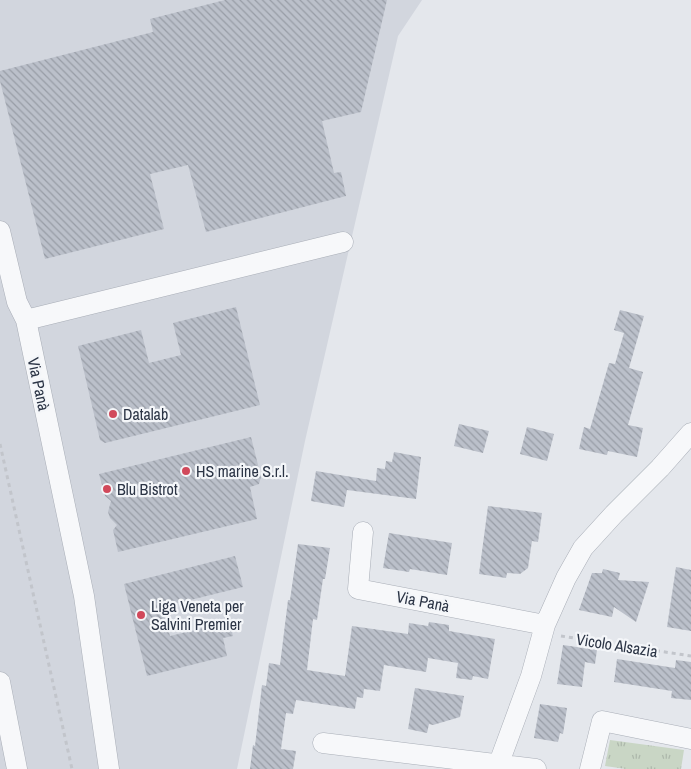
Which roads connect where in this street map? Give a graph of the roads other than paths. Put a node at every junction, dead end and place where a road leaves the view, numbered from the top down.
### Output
1 (0, 231) edge
2 (343, 242) dead end
3 (26, 320) junction
4 (691, 433) edge
5 (363, 532) dead end
6 (544, 629) junction
7 (0, 682) edge
8 (691, 740) edge
9 (323, 743) dead end
10 (497, 766) edge
11 (17, 769) edge
12 (109, 769) edge
13 (536, 769) edge
14 (590, 769) edge

1 - 3 street, Via Panà
2 - 3 street
3 - 12 street, Via Panà
4 - 6 street
5 - 6 street, Via Panà
6 - 10 street
7 - 11 street
8 - 14 street
9 - 10 street
10 - 13 street

